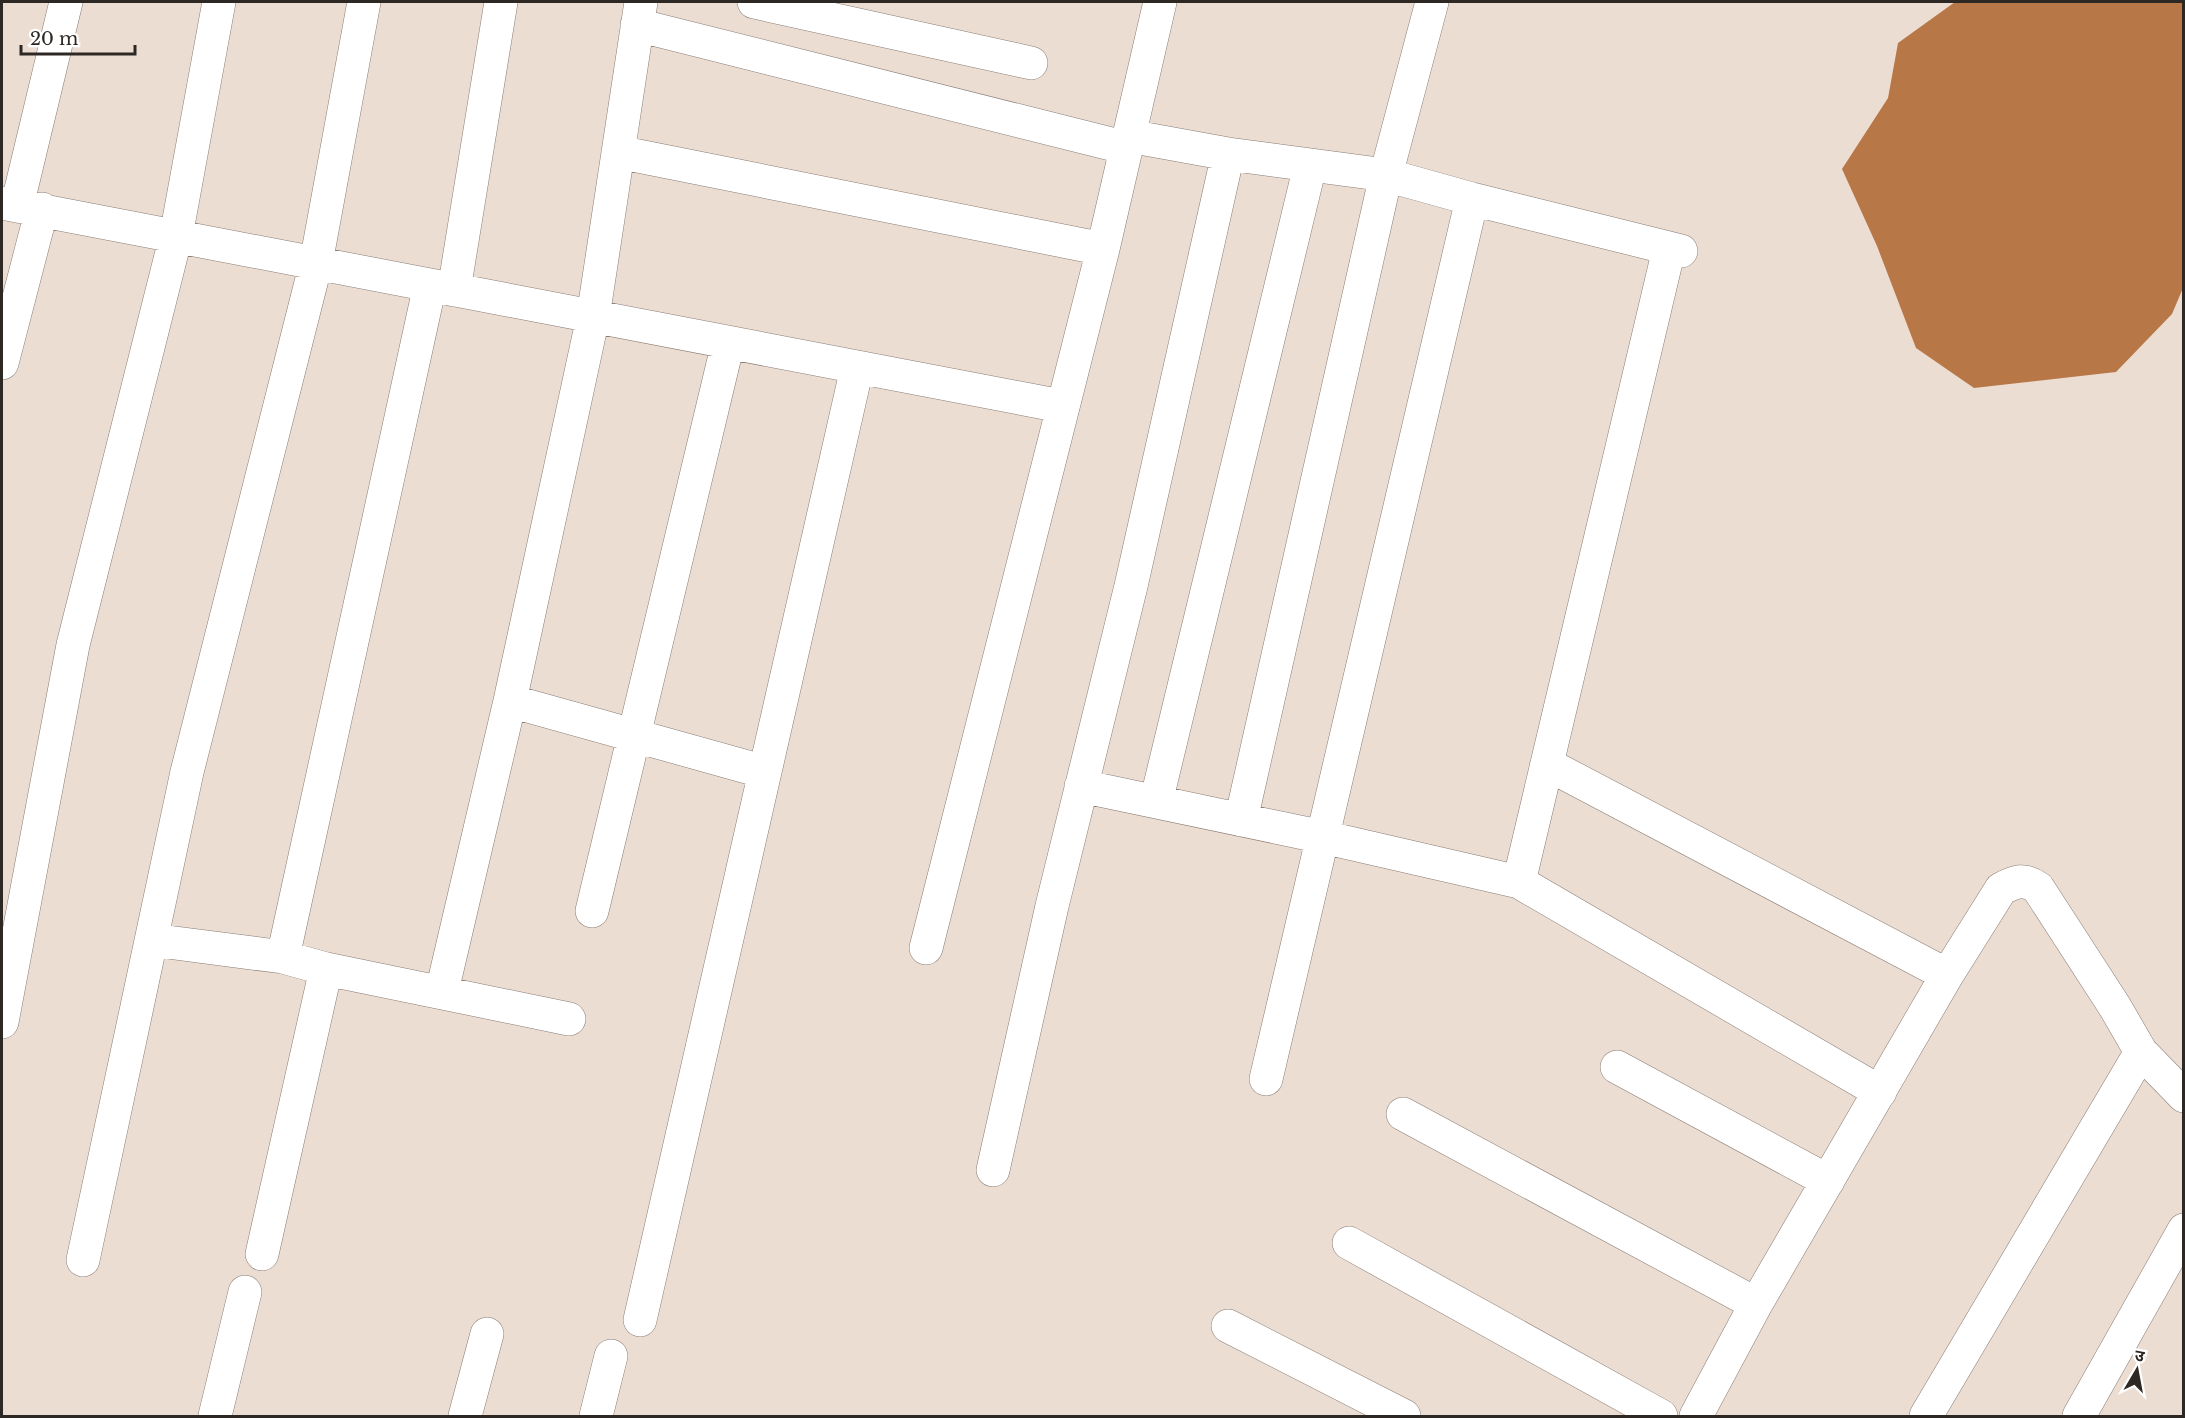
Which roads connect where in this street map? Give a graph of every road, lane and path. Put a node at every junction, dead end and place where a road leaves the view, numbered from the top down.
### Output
1 (66, 2) edge
2 (219, 2) edge
3 (364, 2) edge
4 (501, 2) edge
5 (754, 2) edge
6 (1160, 2) edge
7 (1432, 2) edge
8 (639, 13) edge
9 (1031, 63) dead end
10 (1128, 142) junction
11 (618, 152) junction
12 (1228, 154) junction
13 (1310, 166) junction
14 (1386, 175) junction
15 (1472, 200) junction
16 (20, 206) edge
17 (176, 236) junction
18 (1102, 249) junction
19 (316, 263) junction
20 (442, 288) junction
21 (593, 317) junction
22 (728, 343) junction
23 (2, 363) edge
24 (857, 368) junction
25 (1061, 406) junction
26 (510, 701) junction
27 (635, 735) junction
28 (1546, 767) junction
29 (765, 772) junction
30 (1081, 786) junction
31 (1156, 802) junction
32 (1241, 820) junction
33 (1323, 837) junction
34 (1518, 882) junction
35 (592, 911) dead end
36 (152, 940) junction
37 (926, 948) dead end
38 (283, 957) junction
39 (326, 969) junction
40 (1947, 975) junction
41 (442, 991) junction
42 (569, 1019) dead end
43 (2, 1022) edge
44 (2141, 1052) junction
45 (1617, 1067) dead end
46 (1266, 1078) dead end
47 (1880, 1092) junction
48 (2184, 1096) edge
49 (1403, 1114) dead end
50 (993, 1170) dead end
51 (1828, 1181) junction
52 (2184, 1230) edge
53 (1349, 1243) dead end
54 (262, 1254) dead end
55 (84, 1260) dead end
56 (246, 1292) dead end
57 (1756, 1304) junction
58 (640, 1320) dead end
59 (1228, 1326) dead end
60 (487, 1334) dead end
61 (611, 1356) dead end
62 (215, 1416) edge
63 (465, 1416) edge
64 (596, 1416) edge
65 (1404, 1416) edge
66 (1661, 1416) edge
67 (1696, 1416) edge
68 (1926, 1416) edge
69 (2079, 1416) edge

1 - 16 street
2 - 17 street
3 - 19 street
4 - 20 street
5 - 9 street
6 - 10 street
7 - 14 street
8 - 10 street
8 - 11 street
10 - 12 street
10 - 18 street
11 - 18 street
11 - 21 street
12 - 13 street
12 - 30 street
13 - 14 street
13 - 31 street
14 - 15 street
14 - 32 street
15 - 28 street
15 - 33 street
16 - 17 street
16 - 23 street
17 - 19 street
17 - 43 street
18 - 25 street
19 - 20 street
19 - 36 street
20 - 21 street
20 - 38 street
21 - 22 street
21 - 26 street
22 - 24 street
22 - 27 street
24 - 25 street
24 - 29 street
25 - 37 street
26 - 27 street
26 - 41 street
27 - 29 street
27 - 35 street
28 - 34 street
28 - 40 street
29 - 58 street
30 - 31 street
30 - 50 street
31 - 32 street
32 - 33 street
33 - 34 street
33 - 46 street
34 - 47 street
36 - 38 street
36 - 55 street
38 - 39 street
39 - 41 street
39 - 54 street
40 - 44 street
40 - 47 street
41 - 42 street
44 - 48 street
44 - 68 street
45 - 51 street
47 - 51 street
49 - 57 street
51 - 57 street
52 - 69 street
53 - 66 street
56 - 62 street
57 - 67 street
59 - 65 street
60 - 63 street
61 - 64 street

